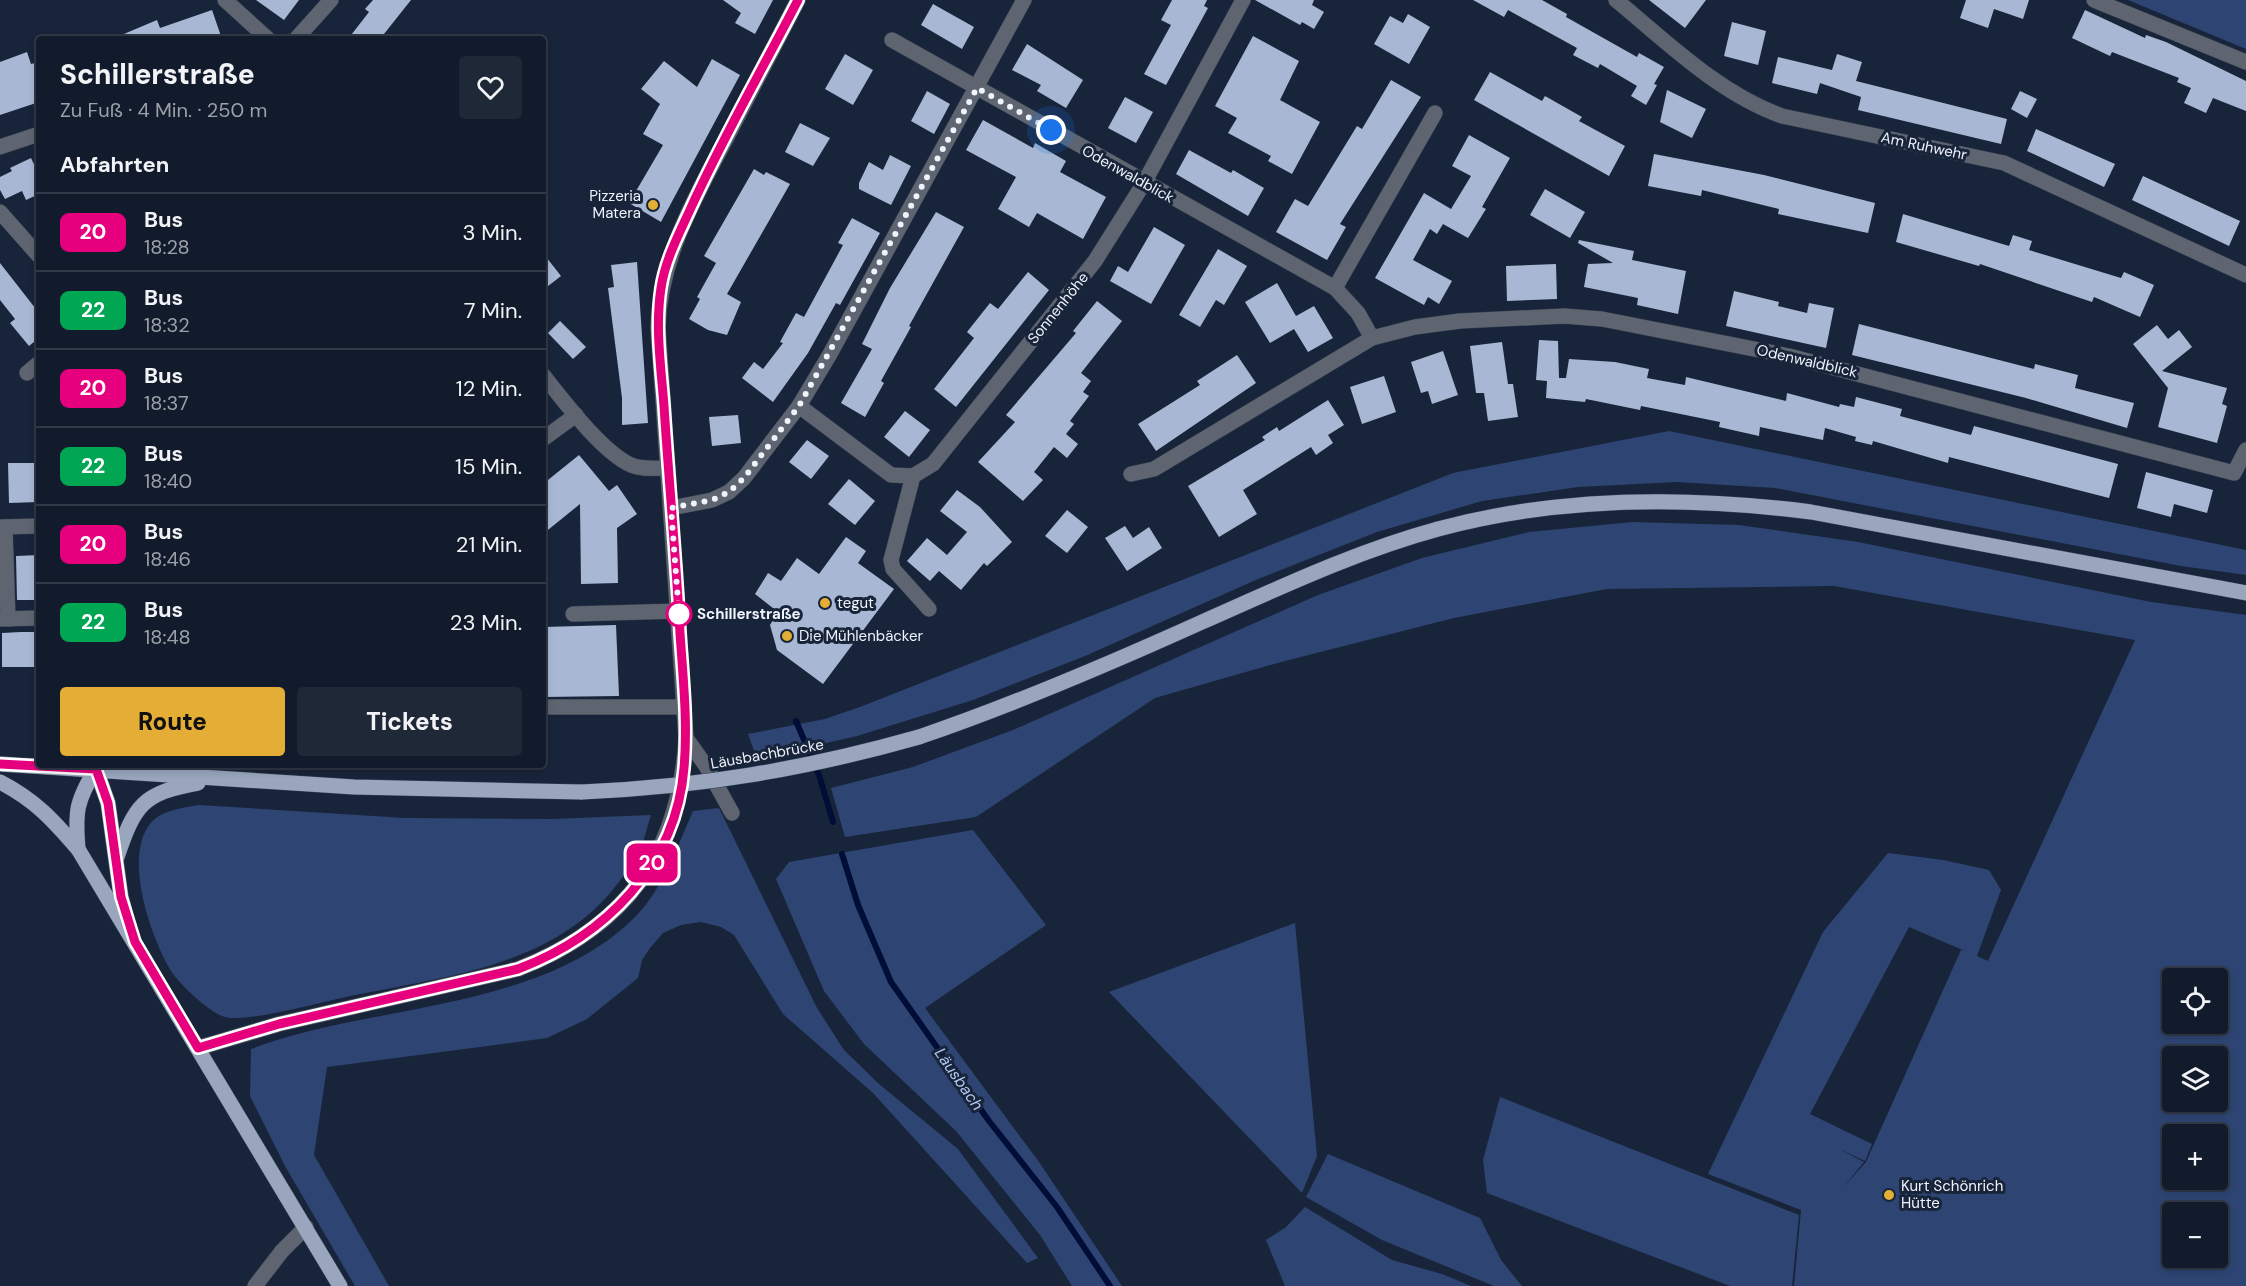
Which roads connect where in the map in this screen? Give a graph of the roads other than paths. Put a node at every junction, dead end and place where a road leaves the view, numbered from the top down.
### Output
1 (225, 0) edge
2 (331, 0) edge
3 (798, 0) edge
4 (1024, 0) edge
5 (1243, 0) edge
6 (1616, 0) edge
7 (2094, 0) edge
8 (265, 36) edge
9 (299, 36) edge
10 (892, 40) dead end
11 (2246, 62) edge
12 (977, 88) junction
13 (1435, 113) dead end
14 (36, 135) edge
15 (0, 147) edge
16 (1144, 183) junction
17 (0, 212) edge
18 (36, 253) edge
19 (2246, 275) edge
20 (1335, 288) junction
21 (1372, 338) junction
22 (546, 379) edge
23 (799, 406) junction
24 (576, 415) junction
25 (546, 437) edge
26 (2246, 450) edge
27 (668, 468) junction
28 (1131, 474) dead end
29 (913, 476) junction
30 (671, 508) junction
31 (36, 526) edge
32 (2, 527) edge
33 (2246, 593) edge
34 (929, 609) dead end
35 (679, 611) junction
36 (573, 614) dead end
37 (36, 618) edge
38 (4, 619) edge
39 (546, 707) edge
40 (684, 707) junction
41 (686, 738) junction
42 (0, 764) edge
43 (36, 766) edge
44 (77, 768) edge
45 (96, 769) junction
46 (240, 780) junction
47 (0, 782) edge
48 (732, 813) dead end
49 (78, 849) junction
50 (115, 862) junction
51 (135, 942) junction
52 (198, 1048) junction
53 (306, 1227) junction
54 (255, 1286) edge
55 (340, 1286) edge

1 - 8 street
2 - 9 street
3 - 27 street
4 - 12 street
5 - 16 street, Sonnenhöhe
6 - 19 street, Am Ruhwehr
7 - 11 street
10 - 12 street, Odenwaldblick
12 - 16 street, Odenwaldblick
12 - 23 street
13 - 20 street
14 - 15 street
16 - 20 street, Odenwaldblick
16 - 29 street, Sonnenhöhe
17 - 18 street
20 - 21 street, Odenwaldblick
21 - 26 street, Odenwaldblick
21 - 28 street, Odenwaldblick
22 - 24 street
23 - 29 street
23 - 30 street
24 - 25 street
24 - 27 street
27 - 30 street
29 - 34 street
30 - 35 street
31 - 32 street
32 - 38 street
33 - 46 main road, Läusbachbrücke, bridge
35 - 36 street
35 - 40 street
37 - 38 street
39 - 40 street
40 - 41 street
41 - 48 street
41 - 52 street
42 - 43 main road
44 - 45 main road
45 - 46 main road
45 - 49 main road
45 - 50 main road
46 - 50 main road
47 - 49 main road
49 - 51 main road
50 - 51 main road
51 - 52 main road
52 - 53 main road
53 - 54 street
53 - 55 main road

